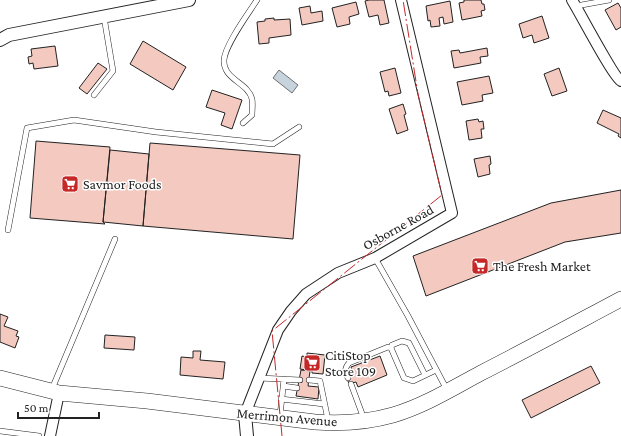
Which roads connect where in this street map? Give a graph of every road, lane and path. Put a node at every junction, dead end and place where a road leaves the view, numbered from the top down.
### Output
1 (190, 0) edge
2 (257, 0) edge
3 (402, 0) edge
4 (609, 0) edge
5 (574, 3) edge
6 (104, 17) junction
7 (3, 38) edge
8 (621, 81) edge
9 (94, 95) dead end
10 (243, 124) dead end
11 (299, 127) dead end
12 (8, 230) dead end
13 (115, 239) dead end
14 (375, 258) junction
15 (621, 299) edge
16 (392, 348) junction
17 (436, 370) junction
18 (425, 375) junction
19 (0, 378) edge
20 (259, 378) junction
21 (348, 378) dead end
22 (284, 379) junction
23 (300, 380) dead end
24 (309, 380) dead end
25 (351, 384) dead end
26 (283, 386) junction
27 (297, 388) dead end
28 (447, 391) junction
29 (55, 392) junction
30 (281, 399) junction
31 (324, 404) junction
32 (245, 414) junction
33 (280, 418) junction
34 (364, 421) junction
35 (329, 423) junction
36 (0, 431) edge
37 (39, 436) edge
38 (50, 436) edge
39 (247, 436) edge

1 - 6 street
2 - 10 lane
3 - 14 street, Osborne Road
4 - 5 lane
5 - 8 street
6 - 7 street
6 - 9 lane
11 - 12 lane
13 - 29 lane
14 - 17 lane
14 - 20 street, Osborne Road
15 - 28 main road, Merrimon Avenue
16 - 18 lane
16 - 18 lane
16 - 21 lane
17 - 18 lane
17 - 28 lane
19 - 29 main road, Merrimon Avenue
20 - 22 lane
20 - 32 street, Osborne Road
22 - 23 lane
22 - 26 lane
24 - 31 lane
25 - 34 lane
26 - 27 lane
26 - 30 lane
28 - 34 main road, Merrimon Avenue
29 - 32 main road, Merrimon Avenue
29 - 38 street
30 - 31 lane
30 - 33 lane
31 - 35 lane
32 - 33 main road, Merrimon Avenue
32 - 39 street
33 - 35 main road, Merrimon Avenue
34 - 35 main road, Merrimon Avenue
36 - 37 lane

